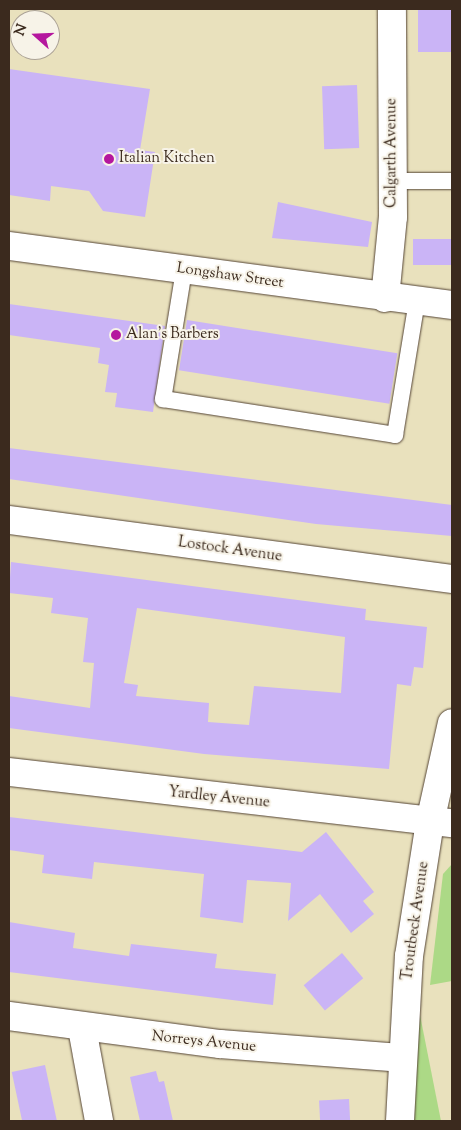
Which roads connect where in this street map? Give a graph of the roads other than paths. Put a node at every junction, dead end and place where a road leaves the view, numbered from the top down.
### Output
1 (392, 9) edge
2 (452, 180) edge
3 (392, 181) junction
4 (9, 246) edge
5 (184, 270) junction
6 (385, 298) junction
7 (417, 301) junction
8 (452, 305) edge
9 (9, 520) edge
10 (452, 579) edge
11 (452, 723) edge
12 (9, 772) edge
13 (441, 823) edge
14 (9, 1016) edge
15 (82, 1028) junction
16 (400, 1058) junction
17 (99, 1121) edge
18 (400, 1121) edge

1 - 3 street, Calgarth Avenue
2 - 3 lane
3 - 6 street, Calgarth Avenue
4 - 5 street, Longshaw Street
5 - 6 street, Longshaw Street
5 - 7 lane
6 - 7 street, Longshaw Street
7 - 8 street, Longshaw Street
9 - 10 street, Lostock Avenue
11 - 13 street, Troutbeck Avenue
12 - 13 street, Yardley Avenue
13 - 16 street, Troutbeck Avenue
14 - 15 street, Norreys Avenue
15 - 16 street, Norreys Avenue
15 - 17 street
16 - 18 street, Troutbeck Avenue

